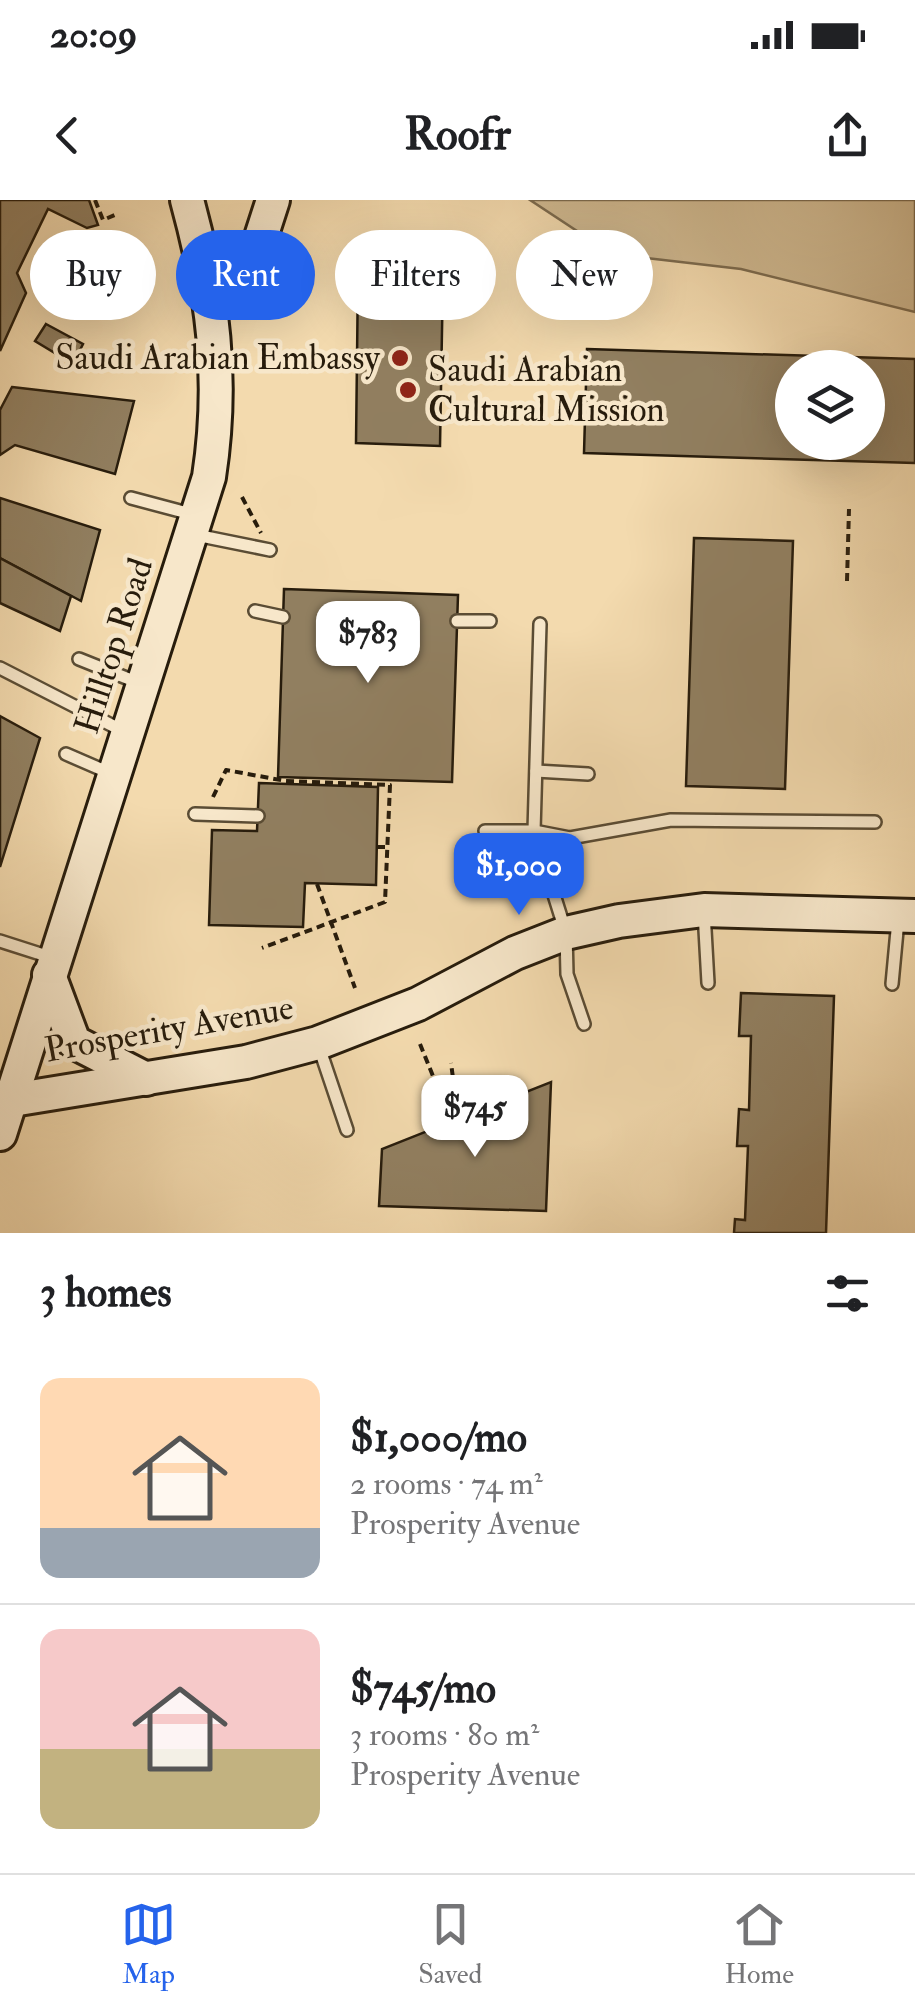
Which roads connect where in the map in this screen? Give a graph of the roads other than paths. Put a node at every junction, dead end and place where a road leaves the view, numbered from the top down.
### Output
1 (187, 200) edge
2 (273, 200) edge
3 (195, 230) edge
4 (264, 230) edge
5 (212, 320) edge
6 (131, 498) dead end
7 (196, 525) junction
8 (270, 550) road end
9 (255, 611) dead end
10 (283, 617) dead end
11 (457, 621) dead end
12 (490, 621) dead end
13 (540, 624) dead end
14 (79, 659) dead end
15 (0, 668) edge
16 (142, 685) junction
17 (128, 733) junction
18 (66, 754) dead end
19 (536, 771) junction
20 (588, 774) dead end
21 (114, 775) junction
22 (201, 814) road end
23 (258, 816) dead end
24 (875, 822) dead end
25 (486, 831) dead end
26 (534, 831) junction
27 (704, 910) junction
28 (907, 916) edge
29 (566, 933) junction
30 (0, 942) edge
31 (52, 966) junction
32 (708, 982) dead end
33 (892, 984) dead end
34 (584, 1024) dead end
35 (318, 1044) junction
36 (146, 1079) junction
37 (4, 1098) edge
38 (347, 1130) dead end
39 (0, 1134) edge

1 - 3 main road, Hilltop Road
2 - 4 main road
5 - 7 main road, Hilltop Road
6 - 7 lane
7 - 8 lane
7 - 16 main road, Hilltop Road
9 - 10 lane
11 - 12 lane
13 - 19 lane
14 - 16 lane
15 - 17 lane
16 - 17 main road, Hilltop Road
17 - 21 main road, Hilltop Road
18 - 21 lane
19 - 20 lane
19 - 26 lane
21 - 31 main road, Hilltop Road
22 - 23 lane
24 - 26 lane
25 - 26 lane
26 - 29 lane
27 - 28 main road, Prosperity Avenue
27 - 29 main road, Prosperity Avenue
27 - 32 lane
28 - 33 lane
29 - 34 lane
29 - 35 main road, Prosperity Avenue
30 - 31 lane
31 - 36 main road
31 - 37 main road, Hilltop Road
35 - 36 main road, Prosperity Avenue
35 - 38 lane
36 - 37 main road, Prosperity Avenue
37 - 39 main road, Hilltop Road

